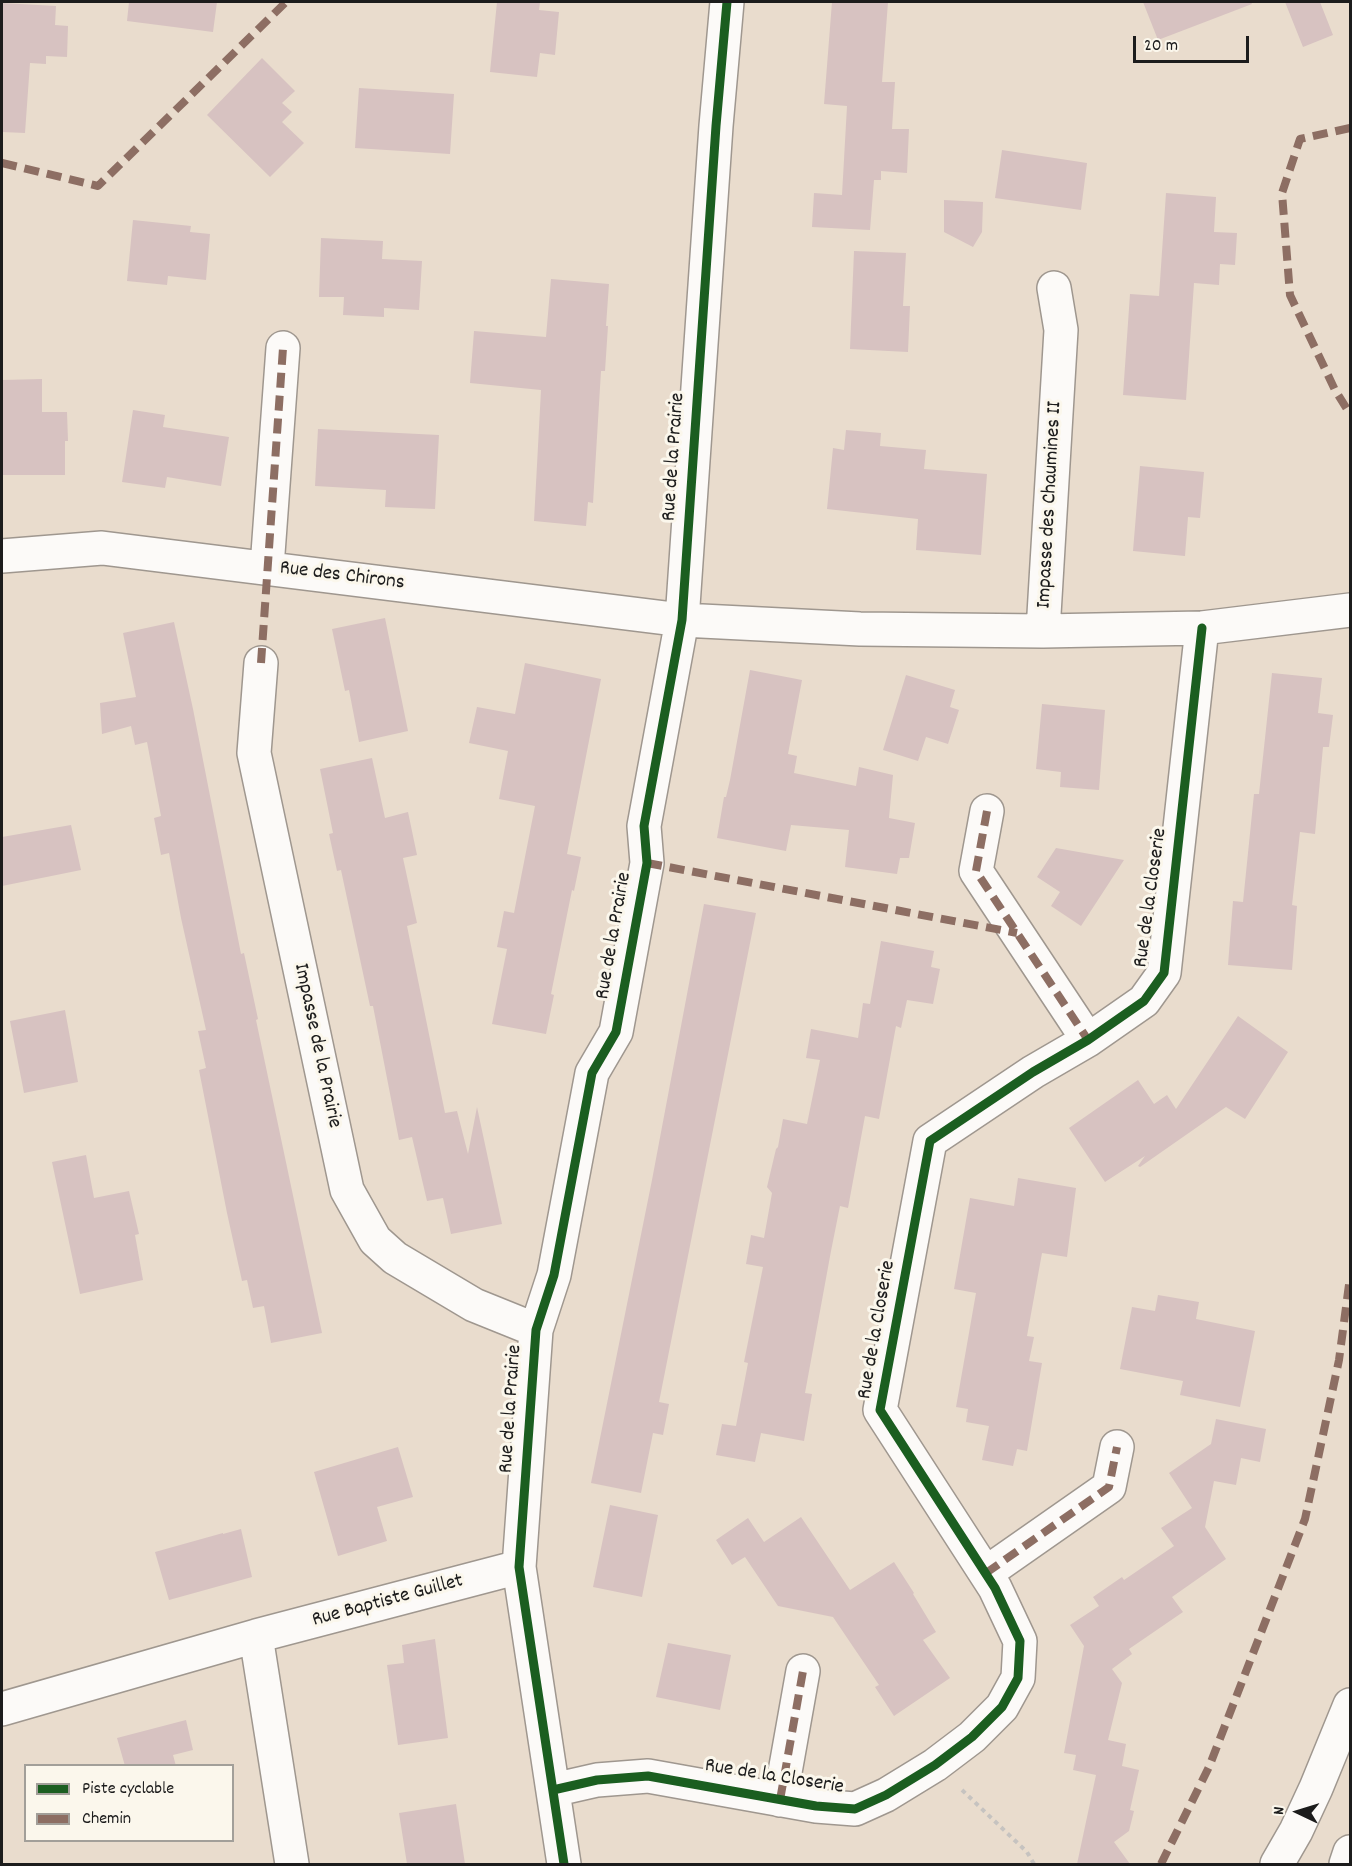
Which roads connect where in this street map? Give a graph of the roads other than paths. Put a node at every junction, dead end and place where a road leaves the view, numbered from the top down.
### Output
1 (727, 2) edge
2 (1054, 288) dead end
3 (283, 348) dead end
4 (2, 556) edge
5 (267, 567) junction
6 (1350, 610) edge
7 (682, 620) junction
8 (1202, 628) junction
9 (1043, 631) junction
10 (261, 663) dead end
11 (987, 811) dead end
12 (1088, 1040) junction
13 (536, 1329) junction
14 (1117, 1447) dead end
15 (519, 1567) junction
16 (986, 1573) junction
17 (256, 1636) junction
18 (803, 1671) dead end
19 (1350, 1704) edge
20 (2, 1709) edge
21 (553, 1790) junction
22 (780, 1800) junction
23 (1350, 1852) edge
24 (291, 1864) edge
25 (564, 1864) edge
26 (1277, 1864) edge
27 (1346, 1864) edge

1 - 7 street, Rue de la Prairie
2 - 9 street, Impasse des Chaumines II
3 - 5 street
4 - 5 street, Rue des Chirons
5 - 7 street, Rue des Chirons
6 - 8 street, Impasse des Chaumines II
7 - 9 street, Rue des Chirons
7 - 13 street, Rue de la Prairie
8 - 9 street, Impasse des Chaumines II
8 - 12 street, Rue de la Closerie
10 - 13 street, Impasse de la Prairie
11 - 12 street
12 - 16 street, Rue de la Closerie
13 - 15 street, Rue de la Prairie
14 - 16 street
15 - 17 street, Rue Baptiste Guillet
15 - 21 street, Rue de la Prairie
16 - 22 street, Rue de la Closerie
17 - 20 street, Rue Baptiste Guillet
17 - 24 street
18 - 22 street
19 - 26 street
21 - 22 street, Rue de la Closerie
21 - 25 street, Rue de la Prairie
23 - 27 street

